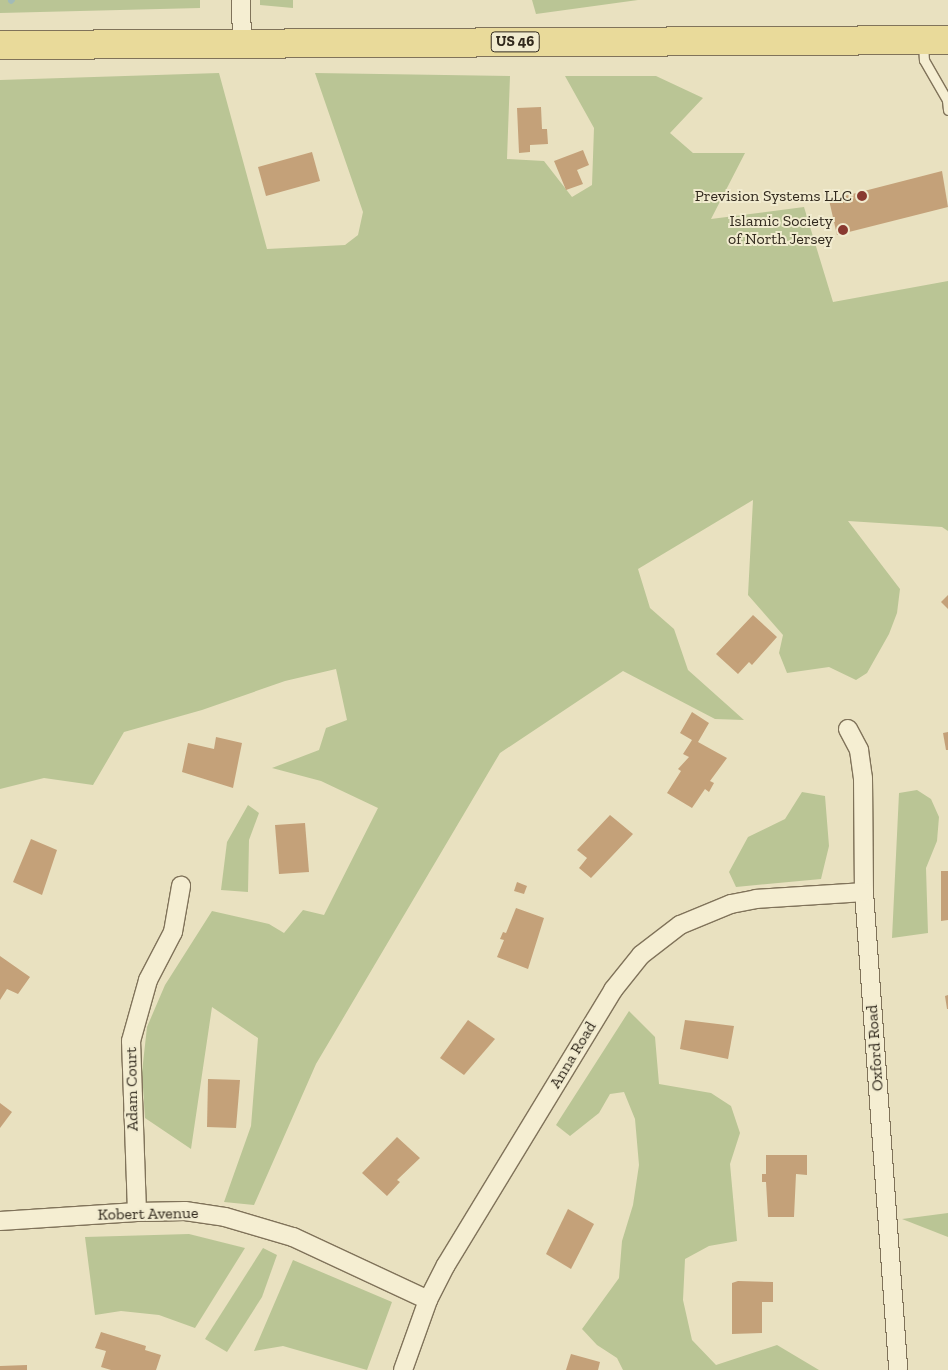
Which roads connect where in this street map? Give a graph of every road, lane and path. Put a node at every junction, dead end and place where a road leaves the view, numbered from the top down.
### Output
1 (241, 0) edge
2 (936, 40) edge
3 (242, 44) junction
4 (0, 45) edge
5 (947, 98) edge
6 (948, 110) edge
7 (848, 730) dead end
8 (181, 886) dead end
9 (864, 892) junction
10 (137, 1212) junction
11 (0, 1220) edge
12 (428, 1300) junction
13 (403, 1370) edge
14 (898, 1370) edge

1 - 3 street
2 - 3 main road, US 46
2 - 5 lane
3 - 4 main road, US 46
5 - 6 lane
7 - 9 street, Oxford Road
8 - 10 street, Adam Court
9 - 12 street, Anna Road
9 - 14 street, Oxford Road
10 - 11 street, Kobert Avenue
10 - 12 street, Kobert Avenue
12 - 13 street, Anna Road

